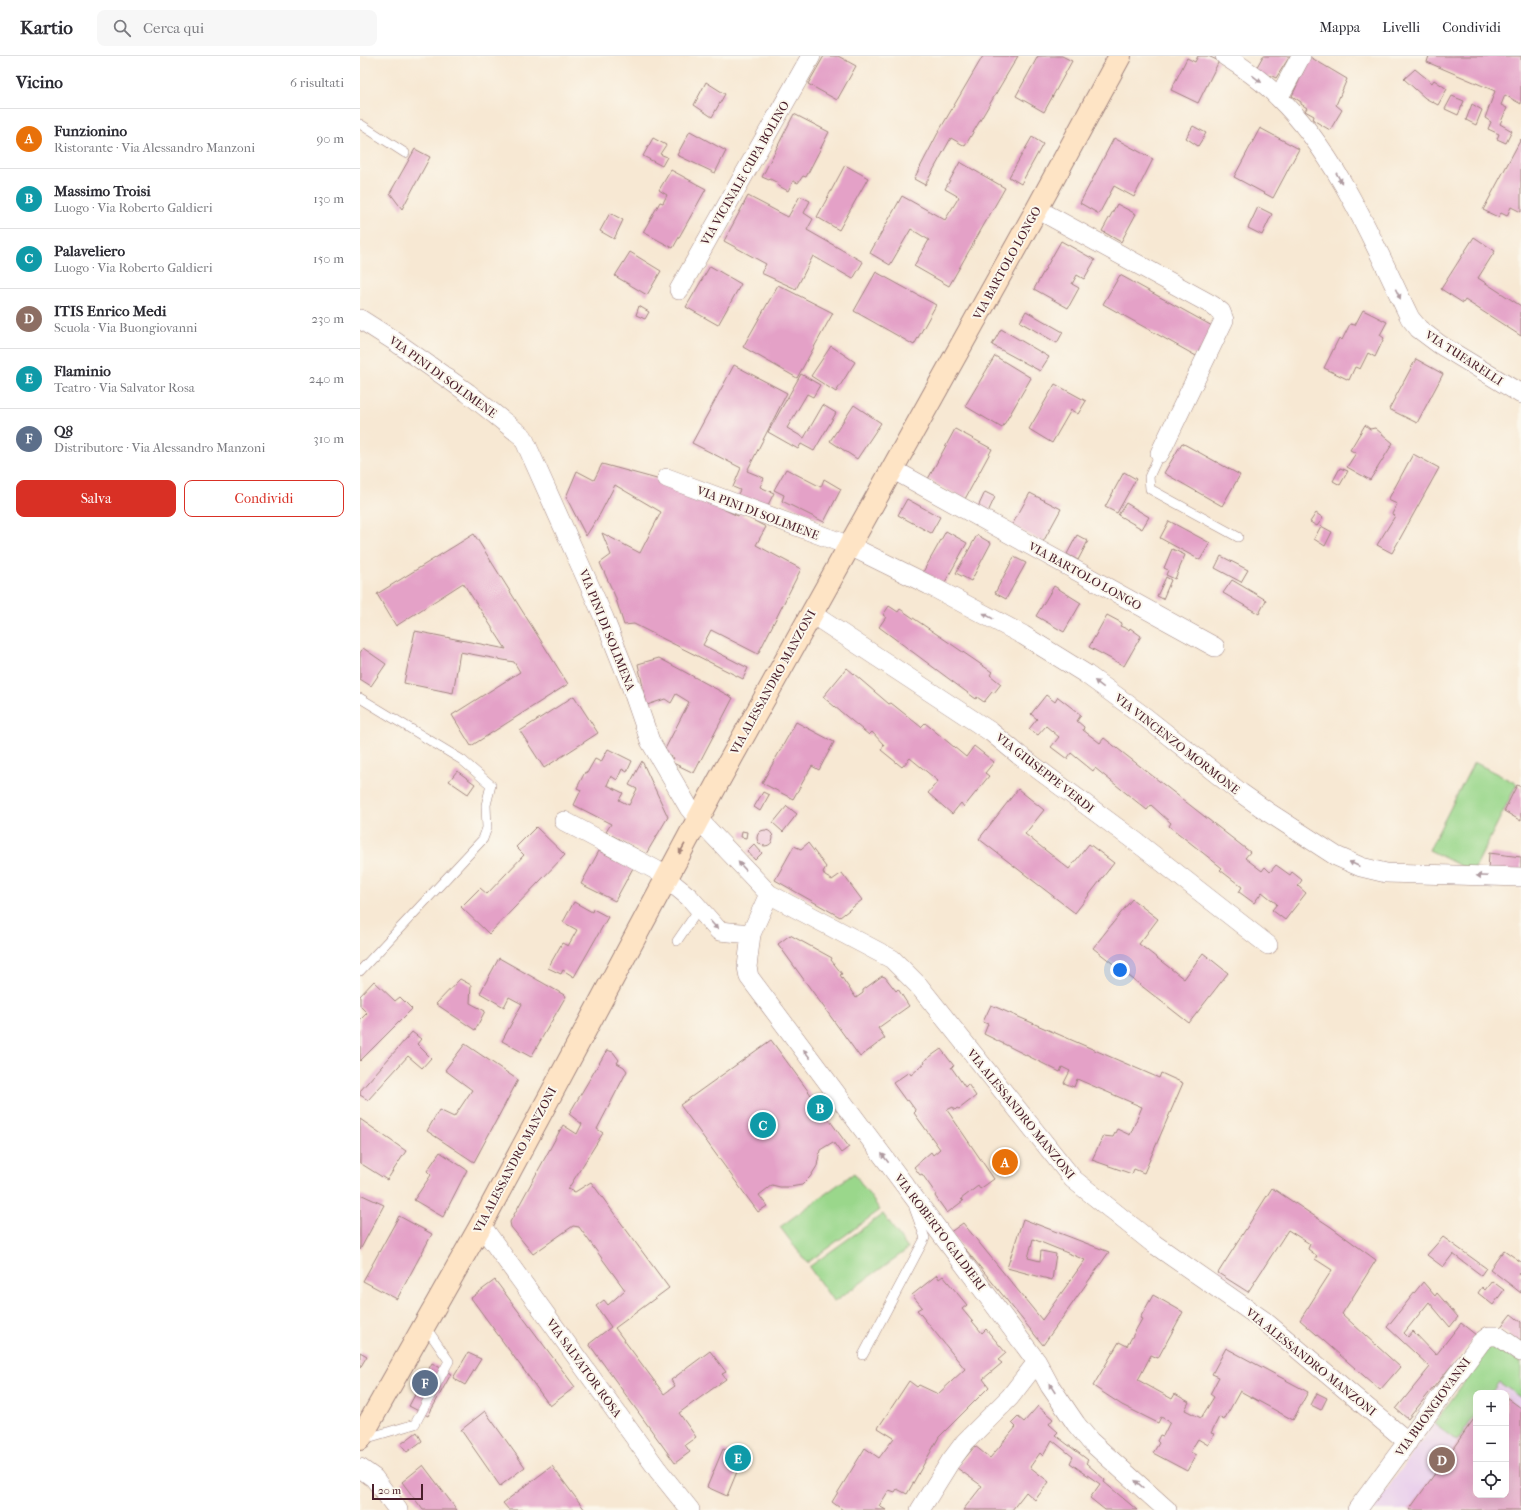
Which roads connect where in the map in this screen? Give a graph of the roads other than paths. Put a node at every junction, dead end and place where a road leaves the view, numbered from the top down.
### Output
1 (812, 56) edge
2 (1120, 56) edge
3 (1225, 56) edge
4 (1301, 56) edge
5 (1279, 97) junction
6 (360, 124) edge
7 (405, 153) dead end
8 (1037, 208) junction
9 (679, 290) dead end
10 (360, 319) edge
11 (1521, 394) edge
12 (523, 437) joint
13 (1160, 453) joint
14 (892, 469) junction
15 (667, 478) dead end
16 (1238, 536) dead end
17 (850, 546) junction
18 (812, 614) junction
19 (1215, 647) dead end
20 (360, 698) edge
21 (698, 819) junction
22 (564, 821) dead end
23 (1521, 877) edge
24 (666, 879) junction
25 (769, 894) junction
26 (699, 909) junction
27 (751, 934) junction
28 (677, 942) dead end
29 (1268, 945) dead end
30 (360, 971) edge
31 (904, 1184) junction
32 (481, 1224) junction
33 (424, 1325) junction
34 (1521, 1352) edge
35 (863, 1355) dead end
36 (1037, 1362) junction
37 (360, 1440) edge
38 (1408, 1442) junction
39 (360, 1468) edge
40 (398, 1510) edge
41 (690, 1510) edge
42 (920, 1510) edge
43 (1167, 1510) edge
44 (1357, 1510) edge

1 - 9 street, VIA VICINALE CUPA BOLINO
2 - 8 street, VIA BARTOLO LONGO
3 -> 5 street
4 - 5 street
5 -> 11 street, VIA TUFARELLI
6 - 7 lane
8 - 13 street
8 - 14 street, VIA BARTOLO LONGO
10 - 12 street, VIA PINI DI SOLIMENE
12 - 21 street, VIA PINI DI SOLIMENA
13 - 16 lane
14 - 17 street, VIA BARTOLO LONGO
14 - 19 street, VIA BARTOLO LONGO
15 - 17 street, VIA PINI DI SOLIMENE
17 - 18 street, VIA ALESSANDRO MANZONI
23 -> 17 street, VIA VINCENZO MORMONE
18 - 21 street, VIA ALESSANDRO MANZONI
18 - 29 street, VIA GIUSEPPE VERDI
20 - 30 lane
21 -> 24 street, VIA ALESSANDRO MANZONI
25 -> 21 street, VIA ALESSANDRO MANZONI
22 - 24 street
24 - 26 street
24 - 32 street, VIA ALESSANDRO MANZONI
25 - 27 street
25 - 38 street, VIA ALESSANDRO MANZONI
26 -> 27 street
26 - 28 lane
31 -> 27 street, VIA ROBERTO GALDIERI
31 - 35 lane
31 - 36 street, VIA ROBERTO GALDIERI
32 - 33 street, VIA ALESSANDRO MANZONI
32 - 41 street, VIA SALVATOR ROSA
33 - 37 street, VIA ALESSANDRO MANZONI
33 - 37 lane
34 - 38 street, VIA BUONGIOVANNI
36 - 42 street
43 -> 36 street, VIA ROBERTO GALDIERI
38 - 44 street, VIA BUONGIOVANNI
39 - 40 street

